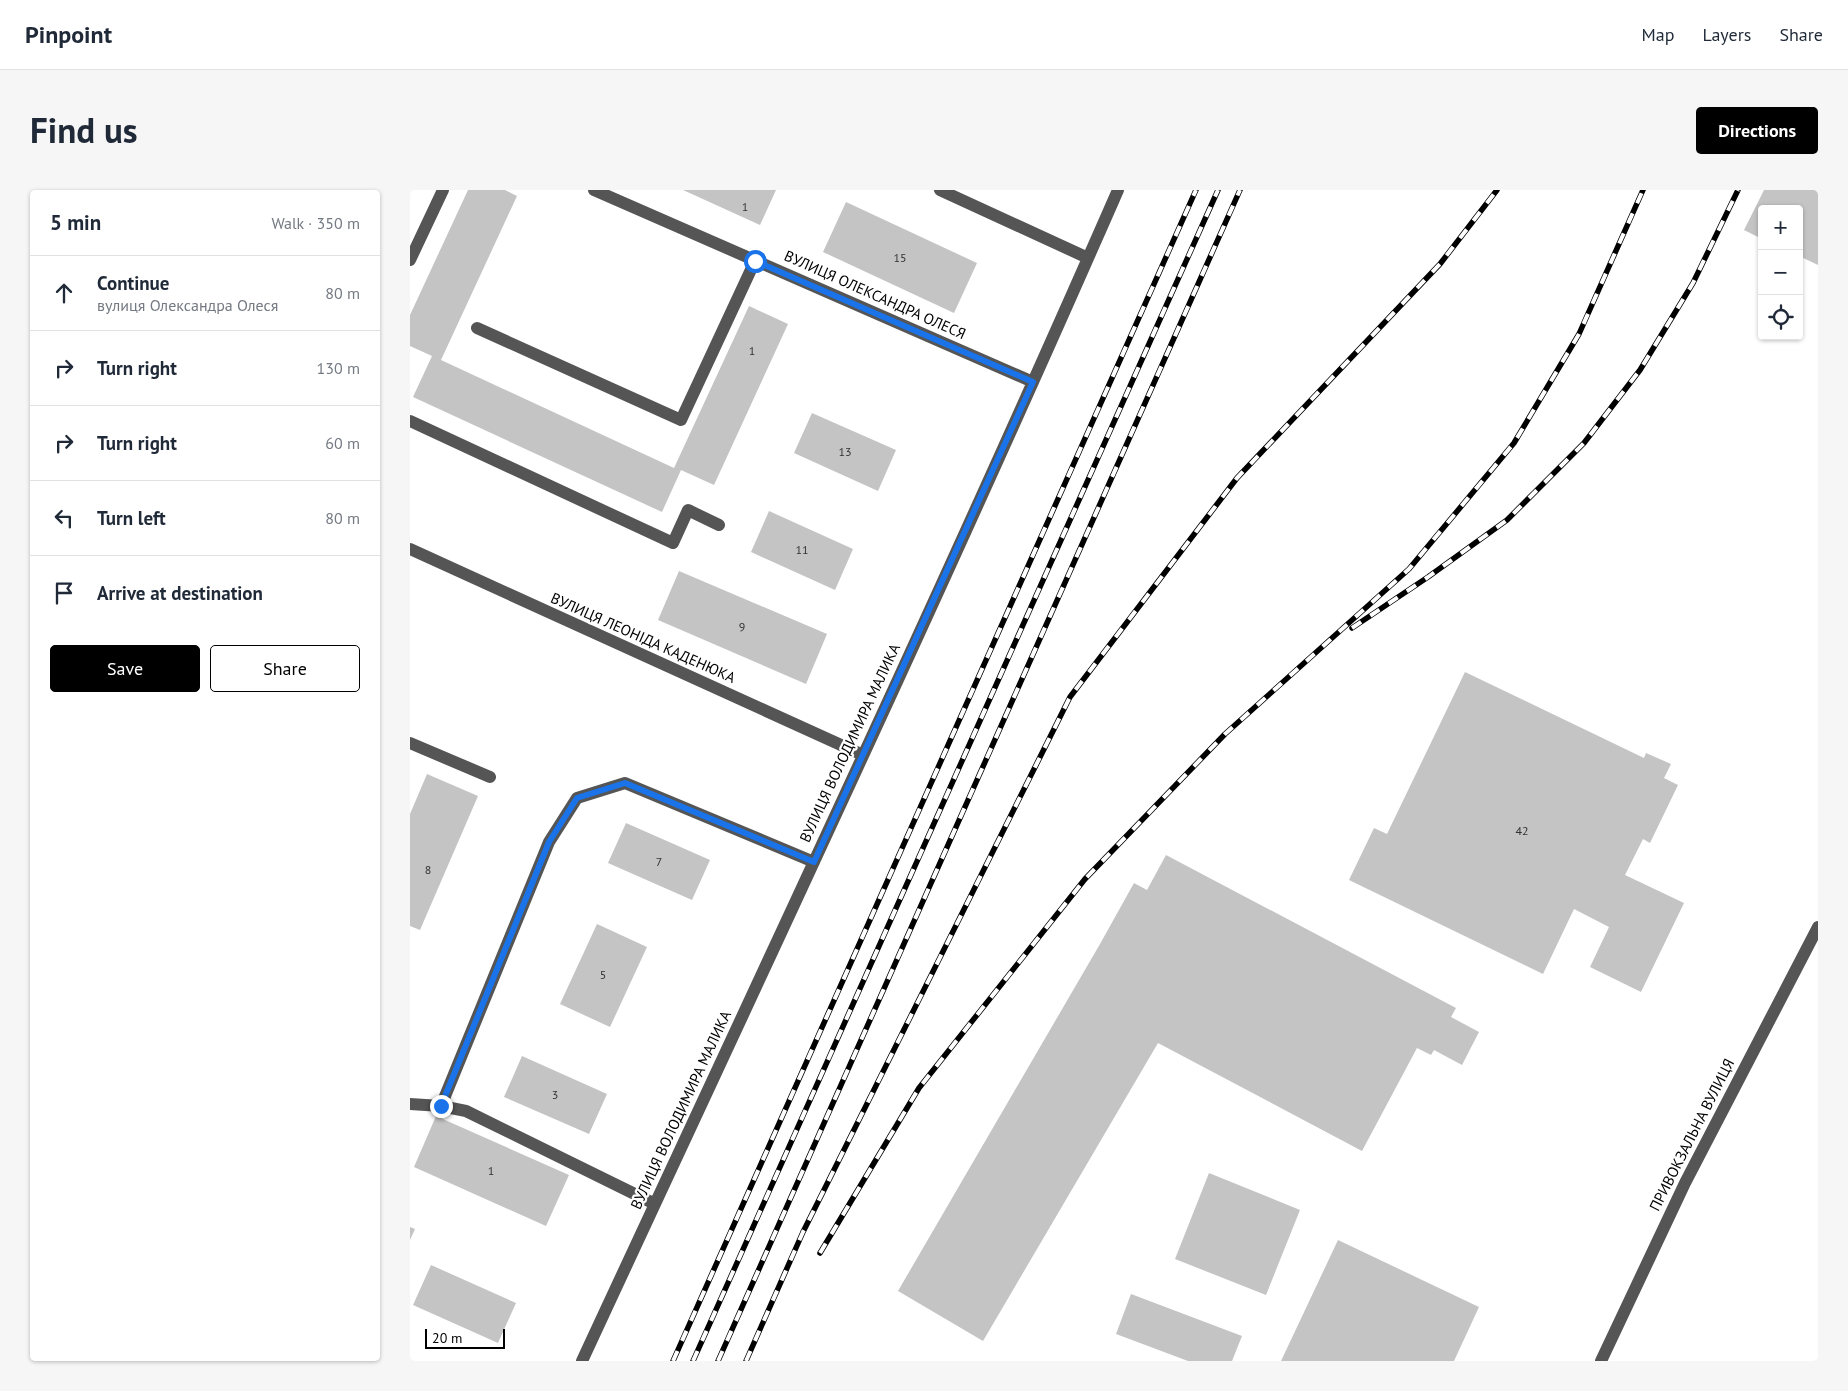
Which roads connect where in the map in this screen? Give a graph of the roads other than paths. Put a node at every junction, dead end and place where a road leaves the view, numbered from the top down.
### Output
1 (443, 190) edge
2 (594, 190) edge
3 (940, 190) edge
4 (1118, 190) edge
5 (1088, 258) junction
6 (410, 260) edge
7 (755, 261) junction
8 (477, 328) dead end
9 (1033, 382) junction
10 (410, 420) edge
11 (719, 525) dead end
12 (410, 550) edge
13 (410, 743) edge
14 (863, 755) junction
15 (490, 777) dead end
16 (814, 862) junction
17 (1818, 927) edge
18 (410, 1104) edge
19 (441, 1106) junction
20 (655, 1204) junction
21 (582, 1361) edge
22 (1601, 1361) edge

1 - 6 street
2 - 7 street, ВУЛИЦЯ ОЛЕКСАНДРА ОЛЕСЯ
3 - 5 street
4 - 5 street, ВУЛИЦЯ ВОЛОДИМИРА МАЛИКА
5 - 9 street, ВУЛИЦЯ ВОЛОДИМИРА МАЛИКА
7 - 8 street
7 - 9 street, ВУЛИЦЯ ОЛЕКСАНДРА ОЛЕСЯ
9 - 14 street, ВУЛИЦЯ ВОЛОДИМИРА МАЛИКА
10 - 11 street
12 - 14 street, ВУЛИЦЯ ЛЕОНІДА КАДЕНЮКА
13 - 15 street
14 - 16 street, ВУЛИЦЯ ВОЛОДИМИРА МАЛИКА
16 - 19 street
16 - 20 street, ВУЛИЦЯ ВОЛОДИМИРА МАЛИКА
17 - 22 street, ПРИВОКЗАЛЬНА ВУЛИЦЯ
18 - 19 street
19 - 20 street
20 - 21 street, ВУЛИЦЯ ВОЛОДИМИРА МАЛИКА

